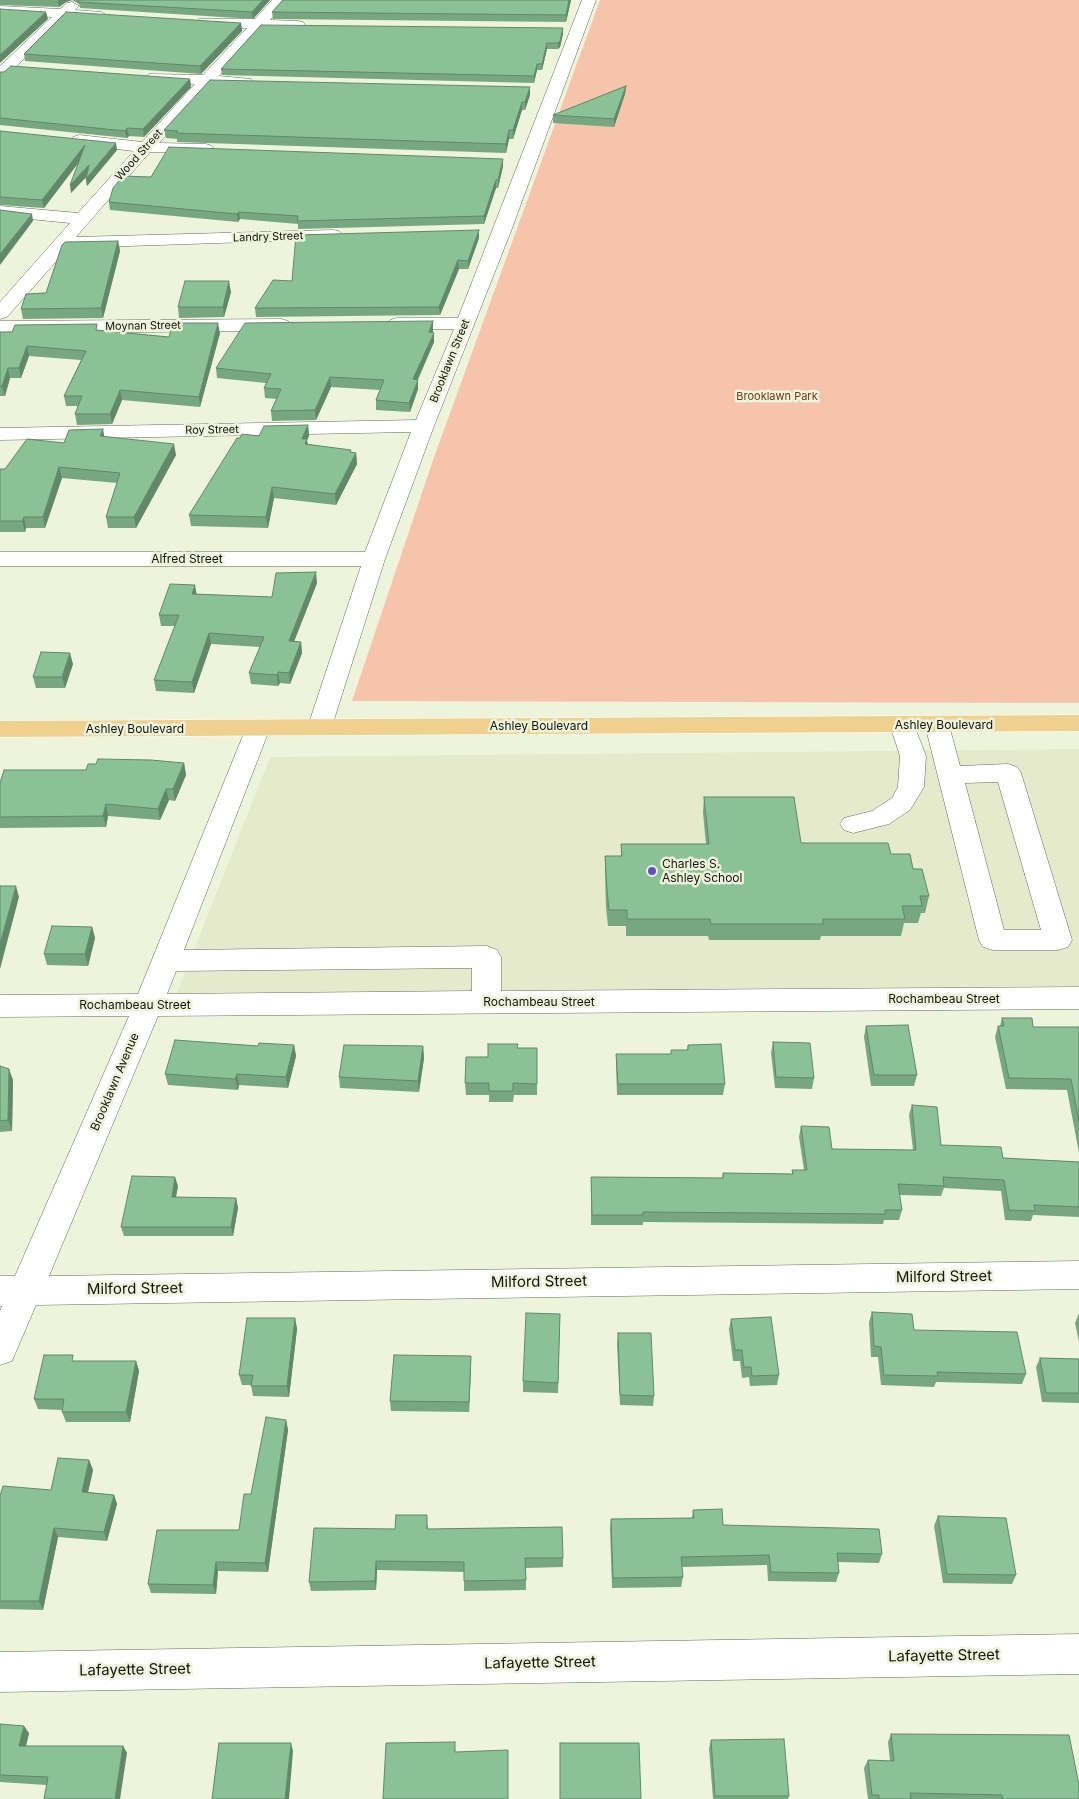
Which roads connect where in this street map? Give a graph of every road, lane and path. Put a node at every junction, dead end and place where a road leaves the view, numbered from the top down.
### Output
1 (78, 0) edge
2 (280, 0) edge
3 (590, 0) edge
4 (0, 10) edge
5 (63, 14) junction
6 (112, 17) edge
7 (189, 21) edge
8 (257, 25) junction
9 (315, 26) edge
10 (28, 68) edge
11 (4, 70) edge
12 (137, 76) edge
13 (207, 81) junction
14 (265, 82) edge
15 (68, 138) edge
16 (146, 147) junction
17 (223, 150) edge
18 (507, 160) dead end
19 (527, 160) junction
20 (0, 210) edge
21 (82, 219) junction
22 (502, 231) junction
23 (482, 232) dead end
24 (353, 235) edge
25 (64, 244) junction
26 (0, 313) edge
27 (465, 323) junction
28 (297, 324) edge
29 (376, 324) edge
30 (0, 327) edge
31 (424, 426) junction
32 (0, 434) edge
33 (0, 559) edge
34 (374, 559) junction
35 (1079, 723) edge
36 (902, 725) junction
37 (937, 725) junction
38 (320, 726) junction
39 (258, 728) junction
40 (0, 729) edge
41 (950, 775) junction
42 (853, 824) dead end
43 (166, 961) junction
44 (1079, 998) edge
45 (486, 1002) junction
46 (148, 1005) junction
47 (0, 1006) edge
48 (1079, 1275) edge
49 (13, 1291) edge
50 (0, 1350) edge
51 (1079, 1654) edge
52 (0, 1672) edge

1 - 5 street
2 - 8 street, Wood Street
3 - 19 street, Brooklawn Street
4 - 5 street
5 - 6 street
5 - 11 street
7 - 8 street
8 - 9 street
8 - 13 street, Wood Street
10 - 11 street
12 - 13 street
13 - 14 street
13 - 16 street, Wood Street
15 - 16 street
16 - 17 street
16 - 21 street, Wood Street
18 - 19 street
19 - 22 street, Brooklawn Street
20 - 21 street
21 - 25 street, Wood Street
22 - 23 street
22 - 27 street, Brooklawn Street
24 - 25 street, Landry Street
25 - 26 street, Wood Street
27 - 29 street
27 - 31 street, Brooklawn Street
28 - 30 street, Moynan Street
31 - 32 street, Roy Street
31 - 34 street, Brooklawn Street
33 - 34 street, Alfred Street
34 - 38 street, Brooklawn Street
35 - 37 main road, Ashley Boulevard
36 - 37 main road, Ashley Boulevard
36 - 38 main road, Ashley Boulevard
36 - 42 street
37 - 41 street
38 - 39 main road, Ashley Boulevard
39 - 40 main road, Ashley Boulevard
39 - 43 street, Brooklawn Avenue
41 - 41 street
43 - 45 street
43 - 46 street, Brooklawn Avenue
44 - 45 street, Rochambeau Street
45 - 46 street, Rochambeau Street
46 - 47 street, Rochambeau Street
46 - 49 street, Brooklawn Avenue
48 - 49 street, Milford Street
49 - 50 street, Brooklawn Avenue
51 - 52 street, Lafayette Street

